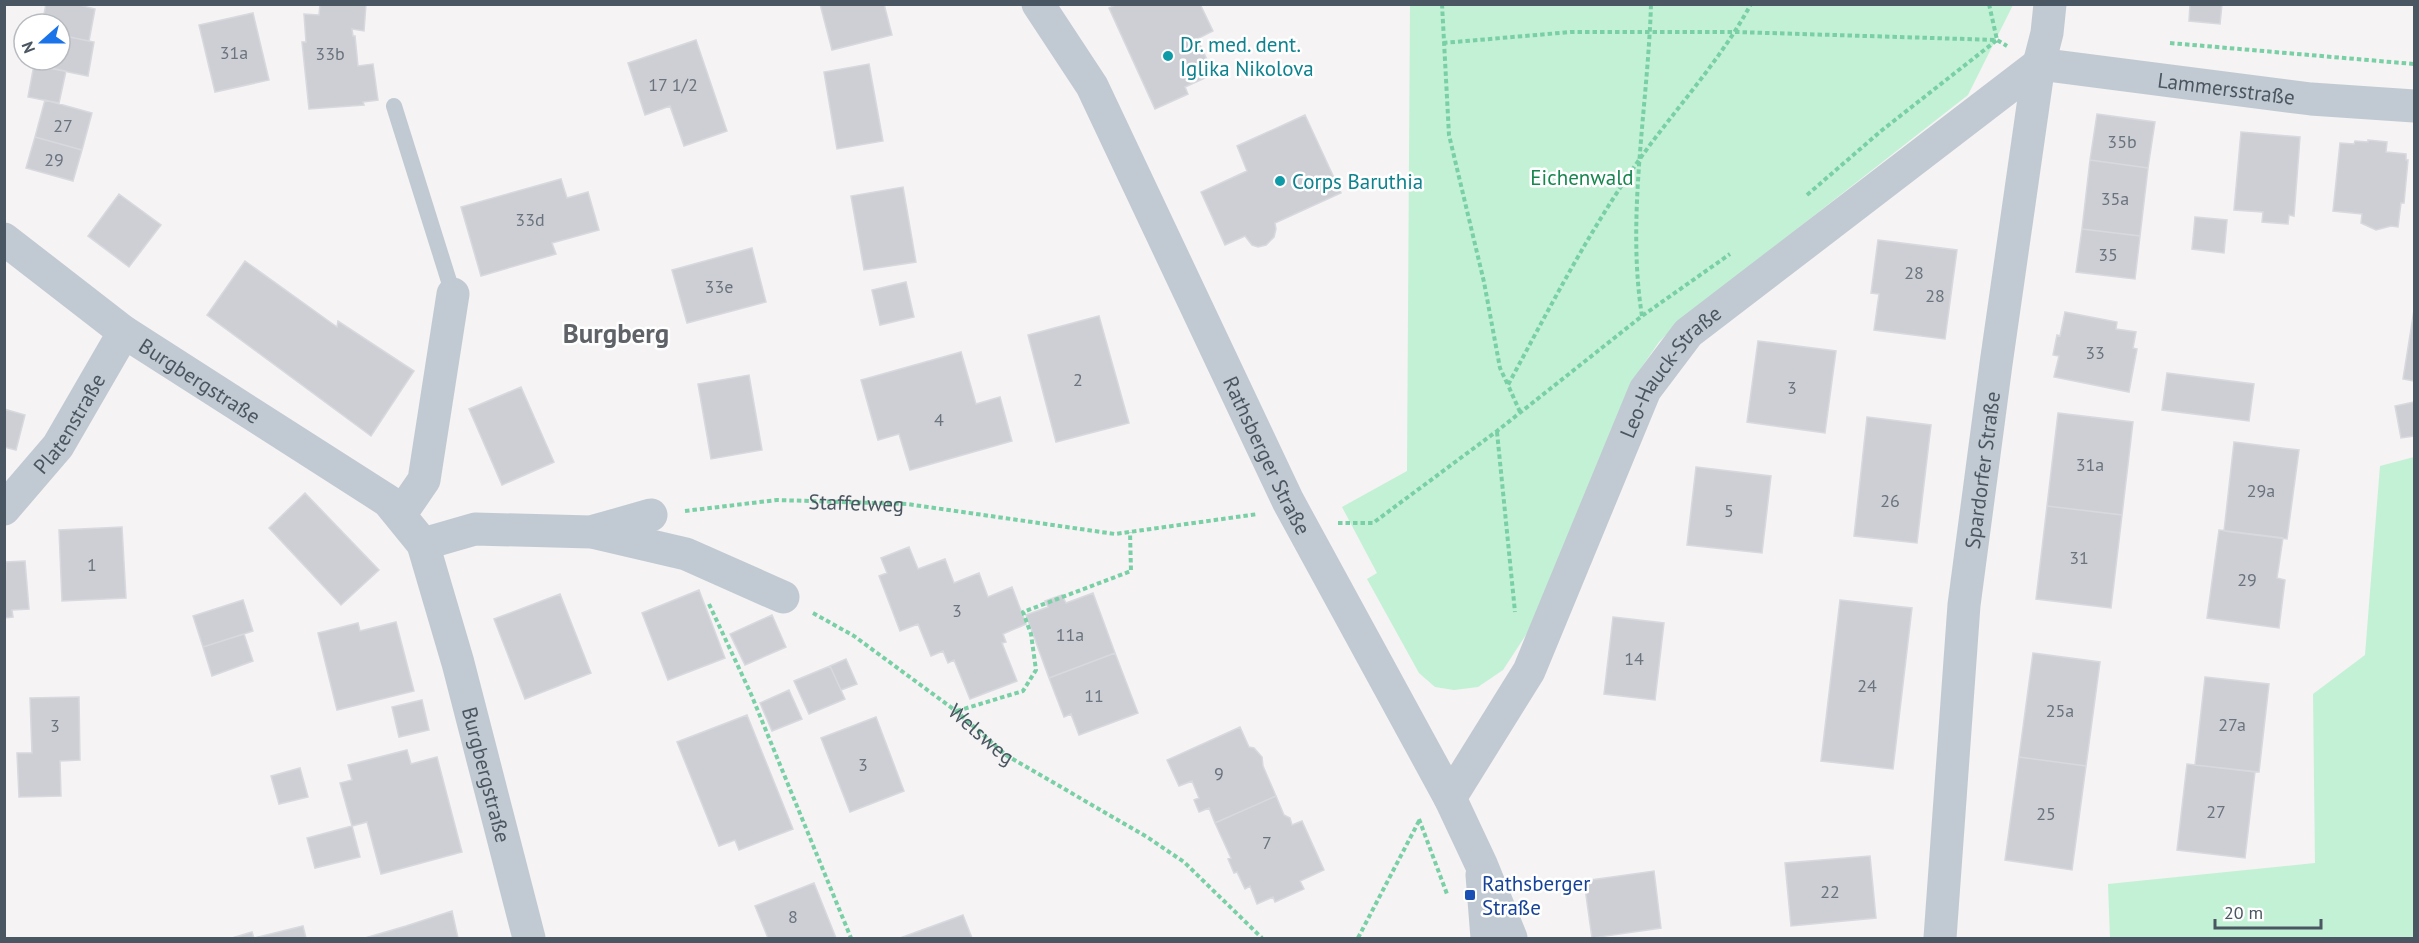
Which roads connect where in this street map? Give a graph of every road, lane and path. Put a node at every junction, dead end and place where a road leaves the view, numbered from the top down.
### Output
1 (1038, 4) edge
2 (1442, 4) edge
3 (1651, 4) edge
4 (1751, 4) edge
5 (1989, 4) edge
6 (2050, 4) edge
7 (1650, 32) junction
8 (1736, 32) junction
9 (1997, 40) junction
10 (2164, 42) dead end
11 (1443, 43) junction
12 (2039, 64) junction
13 (2415, 64) edge
14 (394, 106) dead end
15 (2415, 106) edge
16 (1640, 159) junction
17 (1805, 196) dead end
18 (4, 239) edge
19 (1734, 251) dead end
20 (453, 294) joint
21 (1642, 316) junction
22 (124, 332) junction
23 (1508, 386) junction
24 (1521, 413) junction
25 (1497, 431) junction
26 (1288, 501) junction
27 (4, 509) edge
28 (400, 515) junction
29 (651, 516) joint
30 (591, 532) junction
31 (1130, 532) junction
32 (423, 544) junction
33 (686, 554) junction
34 (783, 597) joint
35 (1515, 616) dead end
36 (956, 711) junction
37 (1450, 798) junction
38 (1419, 820) dead end
39 (1481, 864) junction
40 (529, 939) edge
41 (851, 939) edge
42 (1262, 939) edge
43 (1358, 939) edge
44 (1487, 939) edge
45 (1511, 939) edge
46 (1940, 939) edge

1 - 26 street, Rathsberger Straße
2 - 11 path
3 - 7 path
4 - 8 path
5 - 9 path
6 - 12 street, Spardorfer Straße
7 - 8 path
7 - 11 path
7 - 16 path
8 - 9 path
8 - 16 path
9 - 12 path
9 - 17 path
10 - 13 path
11 - 23 path
12 - 15 street, Lammersstraße
12 - 37 street, Leo-Hauck-Straße
12 - 46 street, Spardorfer Straße
14 - 20 lane
16 - 21 path
16 - 23 path
18 - 22 street, Burgbergstraße
19 - 21 path
20 - 28 street
21 - 24 path
22 - 27 street, Platenstraße
22 - 28 street, Burgbergstraße
23 - 24 path
24 - 25 path
25 - 26 path
25 - 35 path
26 - 31 path, Staffelweg
26 - 37 street, Rathsberger Straße
28 - 32 street, Burgbergstraße
29 - 30 street
29 - 31 path, Staffelweg
30 - 32 street
30 - 33 street
31 - 36 path
32 - 40 street, Burgbergstraße
33 - 34 street
33 - 41 path
34 - 36 path, Welsweg
36 - 42 path, Welsweg
37 - 39 street, Rathsberger Straße
38 - 43 path
39 - 44 street
39 - 45 street, Rathsberger Straße

